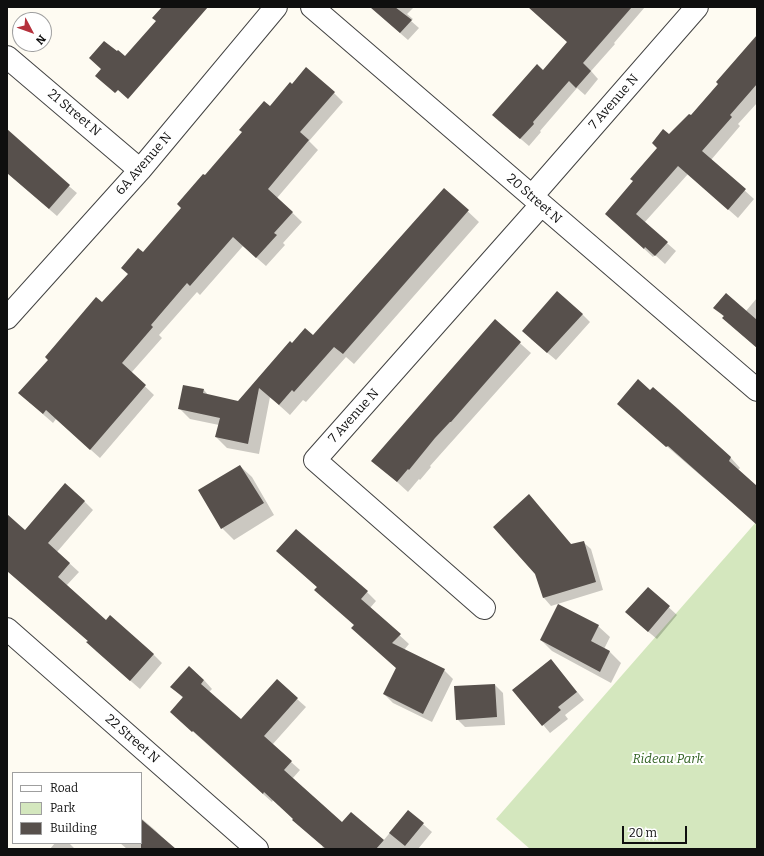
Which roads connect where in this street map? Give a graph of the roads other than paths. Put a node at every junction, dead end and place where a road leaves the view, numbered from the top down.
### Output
1 (276, 7) edge
2 (312, 7) edge
3 (697, 7) edge
4 (7, 57) edge
5 (140, 170) junction
6 (537, 200) junction
7 (7, 318) edge
8 (757, 390) edge
9 (484, 608) dead end
10 (7, 629) edge
11 (257, 849) edge

1 - 5 street, 6A Avenue N
2 - 6 street, 20 Street N
3 - 6 street, 7 Avenue N
4 - 5 street, 21 Street N
5 - 7 street, 6A Avenue N
6 - 8 street, 20 Street N
6 - 9 street, 7 Avenue N
10 - 11 street, 22 Street N

